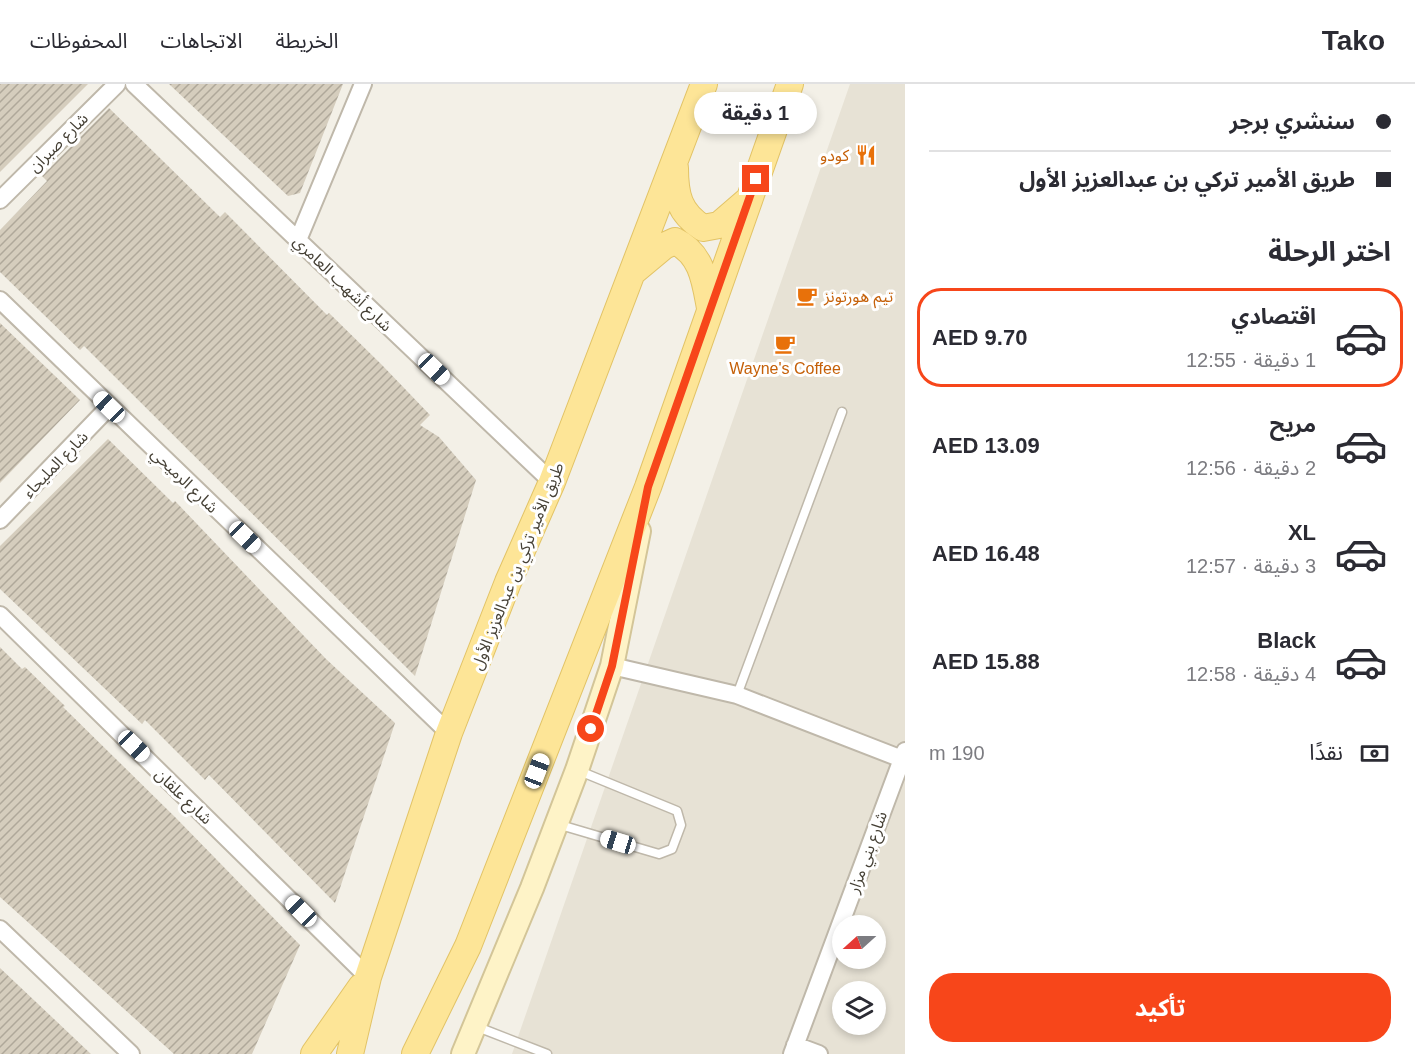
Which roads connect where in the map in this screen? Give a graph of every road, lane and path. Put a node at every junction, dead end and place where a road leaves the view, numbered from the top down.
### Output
1 (117, 84) edge
2 (134, 84) edge
3 (363, 84) edge
4 (704, 84) edge
5 (790, 84) edge
6 (675, 159) junction
7 (749, 198) junction
8 (0, 200) edge
9 (298, 240) junction
10 (632, 273) junction
11 (0, 300) edge
12 (710, 308) junction
13 (109, 407) junction
14 (842, 412) dead end
15 (552, 482) junction
16 (648, 487) junction
17 (0, 520) edge
18 (0, 615) edge
19 (612, 666) junction
20 (737, 695) junction
21 (449, 733) junction
22 (903, 755) edge
23 (578, 770) junction
24 (557, 824) junction
25 (0, 929) edge
26 (368, 977) junction
27 (474, 1025) junction
28 (794, 1050) edge
29 (131, 1054) edge
30 (314, 1054) edge
31 (350, 1054) edge
32 (415, 1054) edge
33 (463, 1054) edge
34 (548, 1054) edge
35 (819, 1054) edge

1 - 8 street, شارع صبران
2 - 9 street, شارع أشهب العامري
3 - 9 street
4 - 6 main road, طريق الأمير تركي بن عبدالعزيز الأول
5 - 7 main road
6 - 7 main road
6 - 10 main road, طريق الأمير تركي بن عبدالعزيز الأول
7 - 12 main road
9 - 15 street, شارع أشهب العامري
10 - 12 main road
10 - 15 main road, طريق الأمير تركي بن عبدالعزيز الأول
11 - 13 street, شارع الرميحي
12 - 16 main road
13 - 17 street, شارع المليحاء
13 - 21 street, شارع الرميحي
14 - 20 lane
15 - 21 main road, طريق الأمير تركي بن عبدالعزيز الأول
16 - 19 street
16 - 32 main road
18 - 26 street, شارع علقان
19 - 20 street
19 - 23 street
20 - 22 street
21 - 26 main road, طريق الأمير تركي بن عبدالعزيز الأول
22 - 28 street, شارع بني مزار
23 - 24 street
23 - 24 lane
24 - 27 street
25 - 29 street
26 - 30 main road
26 - 31 main road, طريق الأمير تركي بن عبدالعزيز الأول
27 - 33 street
27 - 34 lane
28 - 35 street

